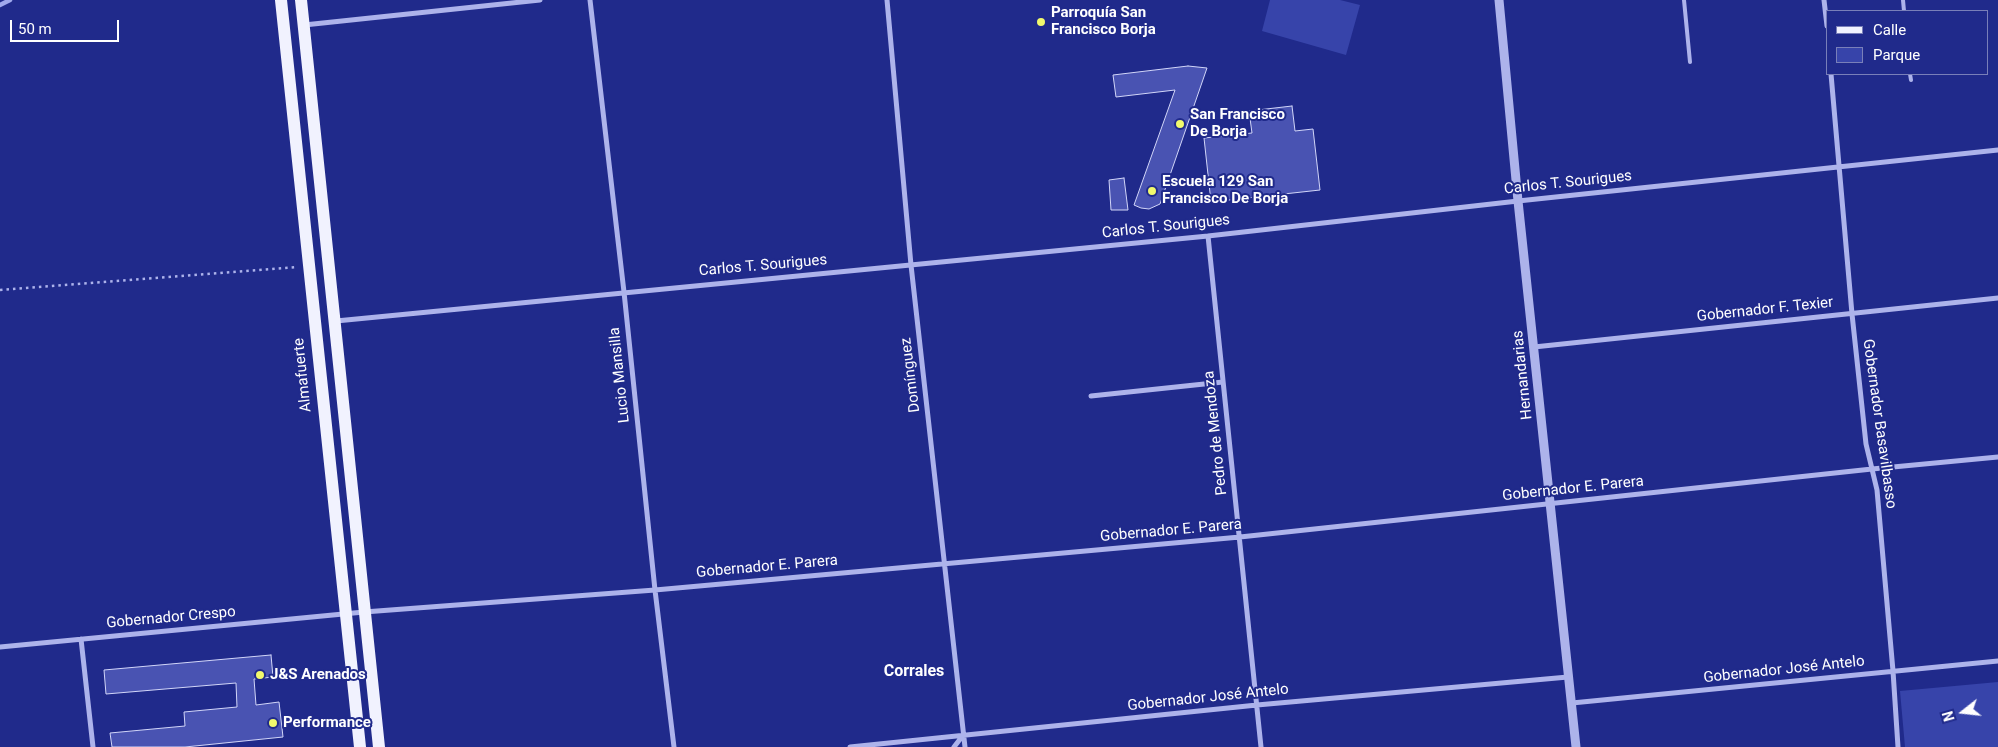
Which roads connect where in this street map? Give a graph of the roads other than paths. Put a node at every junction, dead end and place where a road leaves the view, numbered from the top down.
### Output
1 (281, 0) edge
2 (302, 0) edge
3 (540, 0) edge
4 (590, 0) edge
5 (887, 0) edge
6 (1499, 0) edge
7 (1684, 0) edge
8 (1824, 0) edge
9 (1826, 17) edge
10 (304, 25) junction
11 (1690, 62) dead end
12 (1831, 75) edge
13 (1910, 75) edge
14 (1910, 80) dead end
15 (1998, 150) edge
16 (1839, 168) junction
17 (1518, 201) junction
18 (1208, 236) junction
19 (911, 265) junction
20 (624, 292) junction
21 (1998, 298) edge
22 (1852, 314) junction
23 (336, 321) junction
24 (1534, 347) junction
25 (1223, 382) junction
26 (1091, 396) dead end
27 (1998, 457) edge
28 (1872, 469) junction
29 (1550, 504) junction
30 (1240, 537) junction
31 (946, 563) junction
32 (655, 590) junction
33 (364, 612) junction
34 (344, 614) junction
35 (81, 639) junction
36 (0, 647) edge
37 (1998, 660) edge
38 (1893, 671) junction
39 (1568, 677) junction
40 (1572, 704) junction
41 (1257, 705) junction
42 (964, 734) junction
43 (93, 747) edge
44 (360, 747) edge
45 (379, 747) edge
46 (674, 747) edge
47 (850, 747) edge
48 (954, 747) edge
49 (965, 747) edge
50 (1261, 747) edge
51 (1576, 747) edge
52 (1898, 747) edge

1 - 34 main road, Almafuerte
2 - 10 main road
3 - 10 street
4 - 20 street, Lucio Mansilla
5 - 19 street, Domínguez
6 - 17 street, Hernandarias
7 - 11 lane
8 - 9 street
10 - 23 main road
12 - 16 street, Gobernador Basavilbasso
13 - 14 lane
15 - 16 street, Carlos T. Sourigues
16 - 17 street, Carlos T. Sourigues
16 - 22 street, Gobernador Basavilbasso
17 - 18 street, Carlos T. Sourigues
17 - 24 street, Hernandarias
18 - 19 street, Carlos T. Sourigues
18 - 25 street, Pedro de Mendoza
19 - 20 street, Carlos T. Sourigues
19 - 31 street, Domínguez
20 - 23 street, Carlos T. Sourigues
20 - 32 street, Lucio Mansilla
21 - 22 street, Gobernador F. Texier
22 - 24 street, Gobernador F. Texier
22 - 28 street, Gobernador Basavilbasso
23 - 33 main road
24 - 29 street, Hernandarias
25 - 26 street
25 - 30 street, Pedro de Mendoza
27 - 28 street, Gobernador E. Parera
28 - 29 street, Gobernador E. Parera
28 - 38 street, Gobernador Basavilbasso
29 - 30 street, Gobernador E. Parera
29 - 39 street, Hernandarias
30 - 31 street, Gobernador E. Parera
30 - 41 street, Pedro de Mendoza
31 - 32 street, Gobernador E. Parera
31 - 42 street, Domínguez
32 - 33 street, Gobernador E. Parera
32 - 46 street, Lucio Mansilla
33 - 34 street, Gobernador E. Parera
33 - 45 main road
34 - 35 street, Gobernador Crespo
34 - 44 main road, Almafuerte
35 - 36 street, Gobernador Crespo
35 - 43 street
37 - 38 street, Gobernador José Antelo
38 - 40 street, Gobernador José Antelo
38 - 52 street, Gobernador Basavilbasso
39 - 40 street, Hernandarias
39 - 41 street, Gobernador José Antelo
40 - 51 street, Hernandarias
41 - 42 street, Gobernador José Antelo
41 - 50 street, Pedro de Mendoza
42 - 47 street, Gobernador José Antelo
42 - 48 street
42 - 49 street, Domínguez

